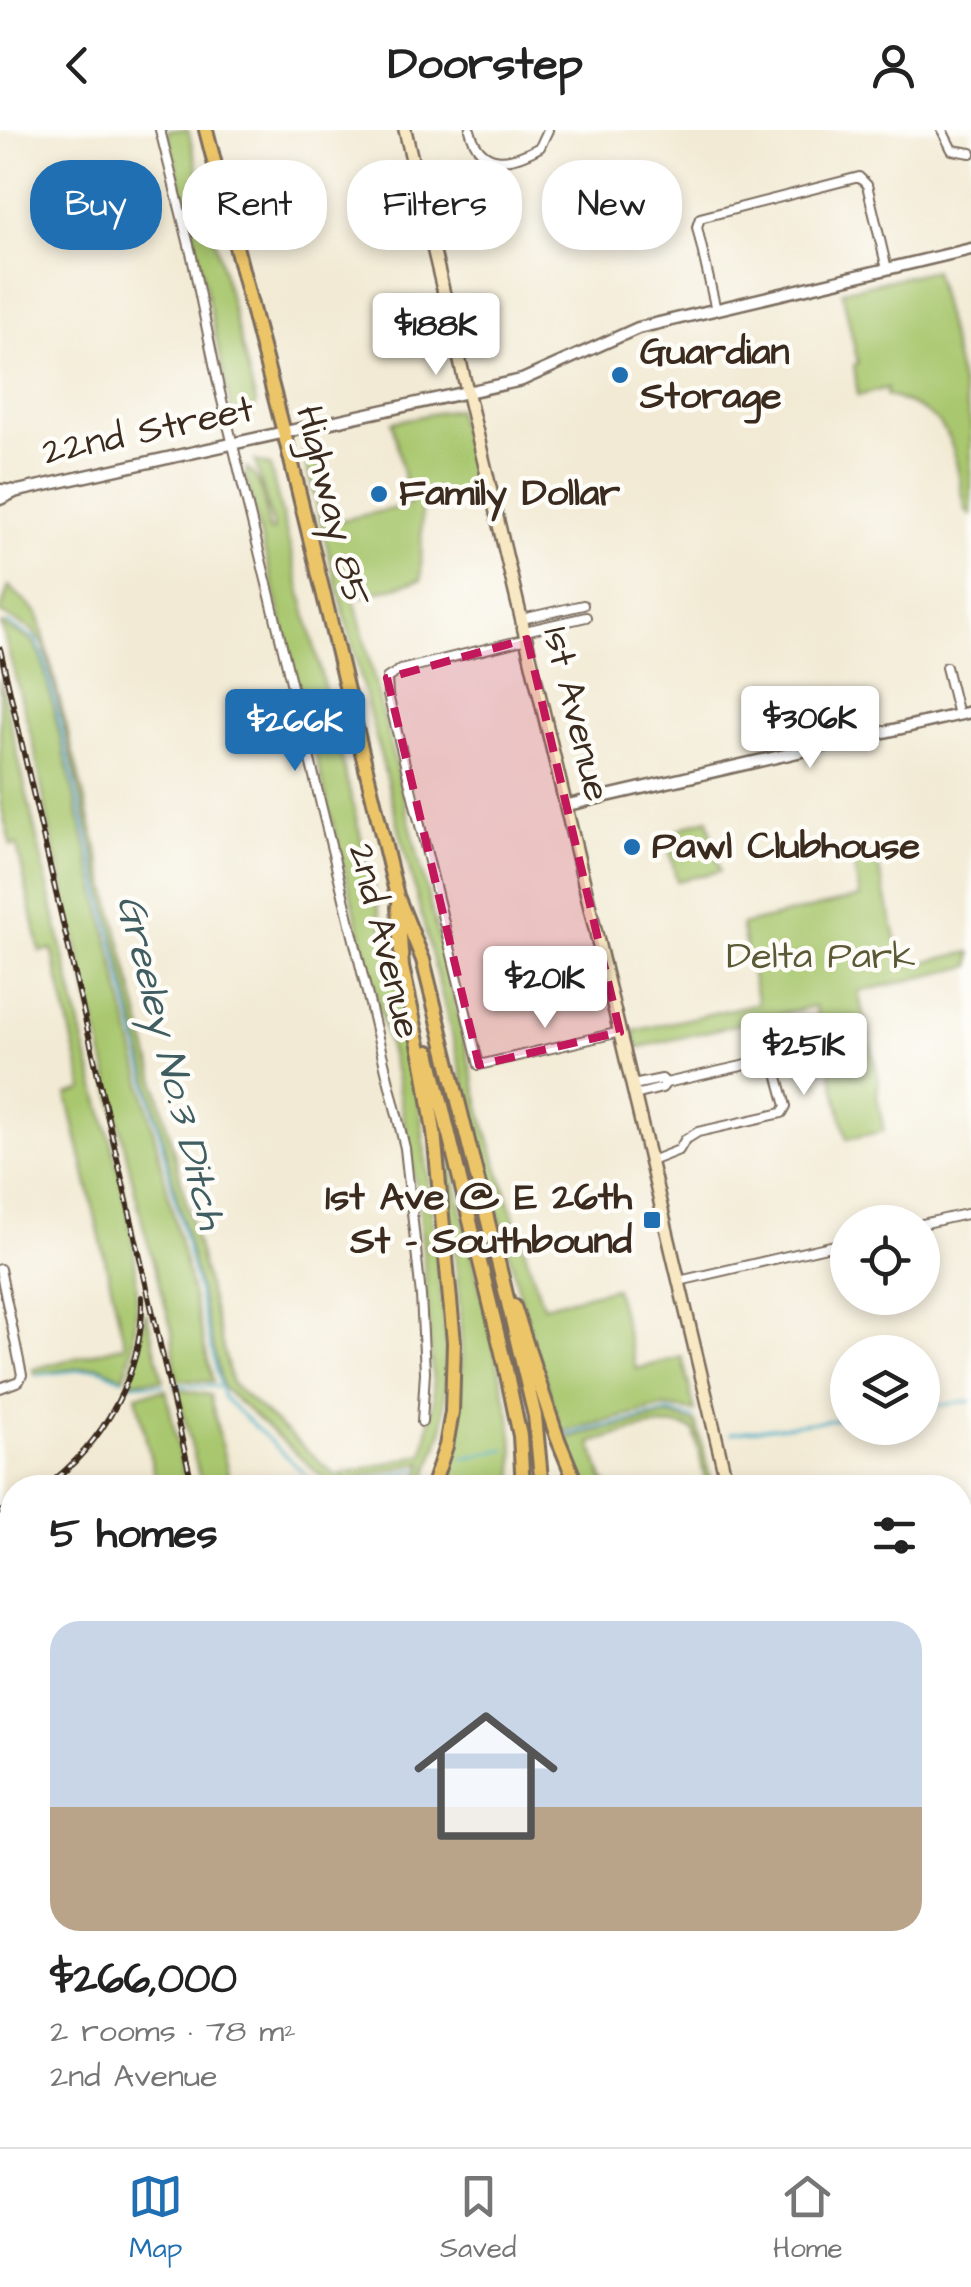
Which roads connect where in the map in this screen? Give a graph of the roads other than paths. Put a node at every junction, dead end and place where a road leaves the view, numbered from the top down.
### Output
1 (160, 130) edge
2 (206, 130) edge
3 (406, 130) edge
4 (470, 130) edge
5 (548, 130) edge
6 (942, 130) edge
7 (971, 153) edge
8 (971, 249) edge
9 (887, 269) junction
10 (716, 310) junction
11 (468, 392) junction
12 (284, 432) junction
13 (232, 443) junction
14 (0, 490) edge
15 (18, 490) junction
16 (0, 500) edge
17 (583, 605) dead end
18 (586, 617) dead end
19 (525, 630) junction
20 (946, 667) dead end
21 (971, 712) edge
22 (958, 715) junction
23 (568, 806) junction
24 (397, 896) junction
25 (412, 1003) junction
26 (620, 1032) junction
27 (634, 1090) junction
28 (651, 1160) junction
29 (971, 1213) edge
30 (940, 1220) edge
31 (830, 1246) edge
32 (0, 1269) edge
33 (679, 1281) junction
34 (504, 1286) junction
35 (0, 1388) edge
36 (422, 1422) dead end
37 (436, 1475) edge
38 (523, 1475) edge
39 (541, 1475) edge
40 (573, 1475) edge
41 (725, 1475) edge

1 - 13 street, 2nd Avenue
2 - 12 highway, Highway 85
3 - 11 main road, 1st Avenue
4 - 5 street
6 - 7 street
8 - 9 street, 22nd Street
9 - 10 street, 22nd Street
9 - 10 street
10 - 11 street, 22nd Street
11 - 12 street, 22nd Street
11 - 19 main road, 1st Avenue
12 - 13 street, 22nd Street
12 - 24 highway, Highway 85
13 - 15 street, 22nd Street
13 - 36 street, 2nd Avenue
14 - 15 street, 22nd Street
15 - 16 street, 22nd Street
17 - 19 street
18 - 19 street
19 - 23 main road, 1st Avenue
19 - 26 street
20 - 22 street
21 - 22 street
22 - 23 street
23 - 26 main road, 1st Avenue
24 - 25 highway, Highway 85
24 - 34 highway, Highway 85
25 - 37 highway, Highway 85
25 - 38 highway
26 - 27 main road, 1st Avenue
27 - 28 main road, 1st Avenue
27 - 28 street
28 - 33 main road, 1st Avenue
29 - 30 street
31 - 33 street
32 - 35 street
33 - 41 main road, 1st Avenue
34 - 39 highway
34 - 40 highway

